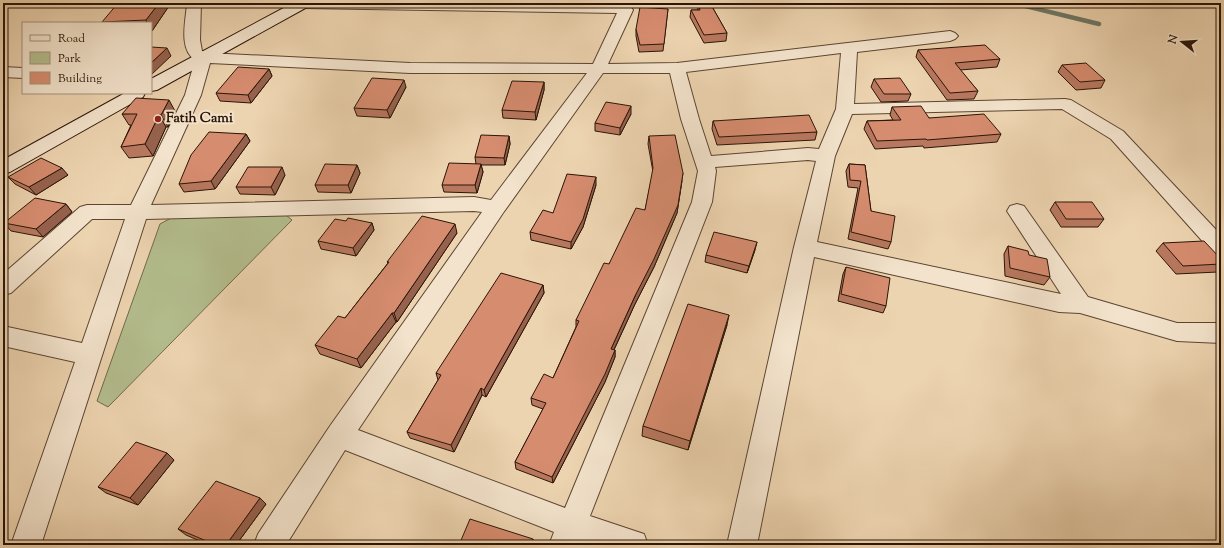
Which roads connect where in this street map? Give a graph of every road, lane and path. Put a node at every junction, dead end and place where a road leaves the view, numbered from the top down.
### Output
1 (194, 3) edge
2 (284, 3) edge
3 (303, 3) edge
4 (950, 36) dead end
5 (849, 48) junction
6 (199, 55) junction
7 (677, 68) junction
8 (598, 69) junction
9 (3, 72) edge
10 (22, 73) edge
11 (152, 78) edge
12 (152, 85) edge
13 (120, 94) edge
14 (135, 94) edge
15 (845, 109) junction
16 (3, 156) edge
17 (826, 156) junction
18 (705, 162) junction
19 (3, 168) edge
20 (496, 208) junction
21 (1017, 211) dead end
22 (138, 212) junction
23 (806, 247) junction
24 (1221, 248) edge
25 (3, 287) edge
26 (1080, 304) junction
27 (1221, 333) edge
28 (3, 336) edge
29 (90, 355) junction
30 (339, 435) junction
31 (568, 535) edge
32 (26, 545) edge
33 (269, 545) edge
34 (633, 545) edge
35 (742, 545) edge

1 - 6 street
2 - 6 street
3 - 6 street
3 - 8 street
4 - 5 street
5 - 7 street
5 - 15 street
6 - 8 street
6 - 11 street
6 - 12 street
6 - 22 street
7 - 8 street
7 - 18 street
8 - 20 street
9 - 10 street
13 - 16 street
14 - 19 street
15 - 17 street
15 - 24 street
17 - 18 street
17 - 23 street
18 - 31 street
20 - 22 street
20 - 30 street
21 - 26 street
22 - 25 street
22 - 29 street
23 - 26 street
23 - 35 street
26 - 27 street
28 - 29 street
29 - 32 street
30 - 31 street
30 - 33 street
31 - 34 street

